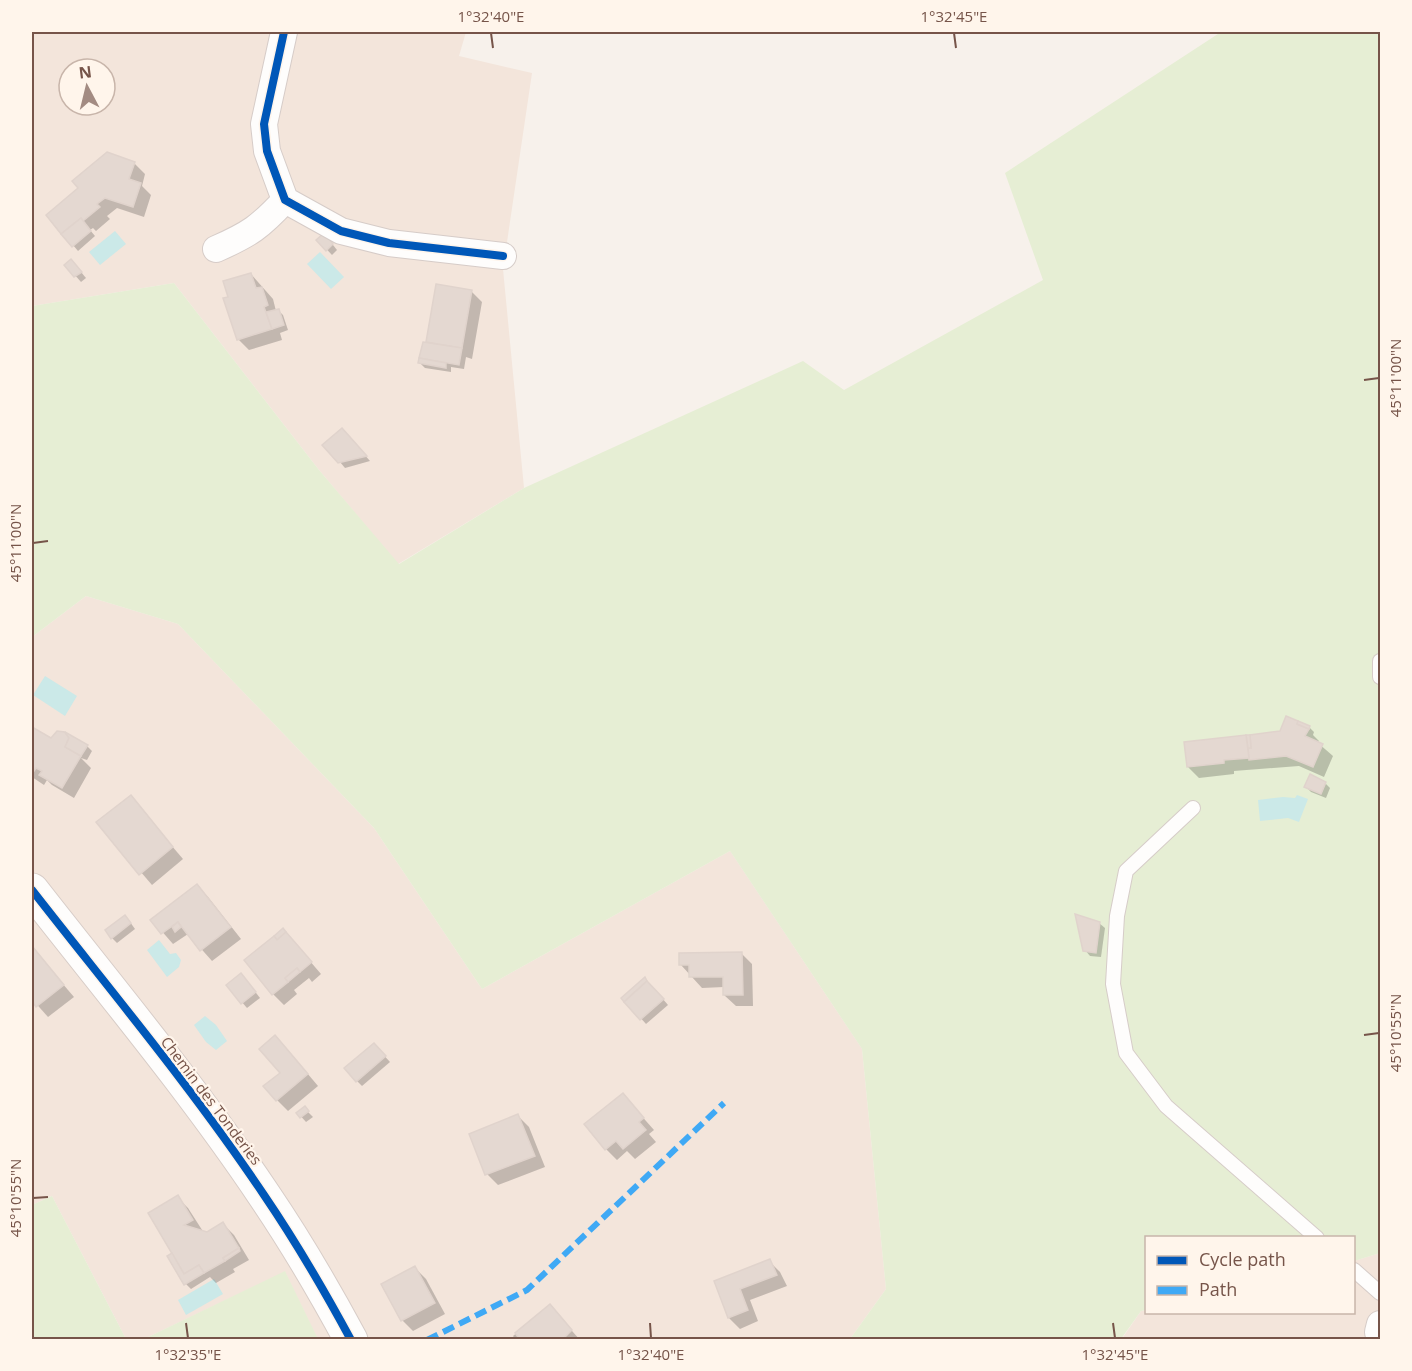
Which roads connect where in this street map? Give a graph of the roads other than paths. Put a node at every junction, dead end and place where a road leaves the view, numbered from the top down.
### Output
1 (284, 32) edge
2 (285, 200) junction
3 (216, 249) dead end
4 (503, 256) dead end
5 (1380, 661) edge
6 (1380, 677) edge
7 (1193, 808) dead end
8 (32, 890) edge
9 (1315, 1236) edge
10 (1355, 1272) edge
11 (1380, 1293) edge
12 (1380, 1324) edge
13 (351, 1340) edge
14 (1380, 1340) edge

1 - 2 street
2 - 3 street
2 - 4 street
5 - 6 lane
7 - 9 lane
8 - 13 street, Chemin des Tonderies
10 - 11 lane
12 - 14 street

